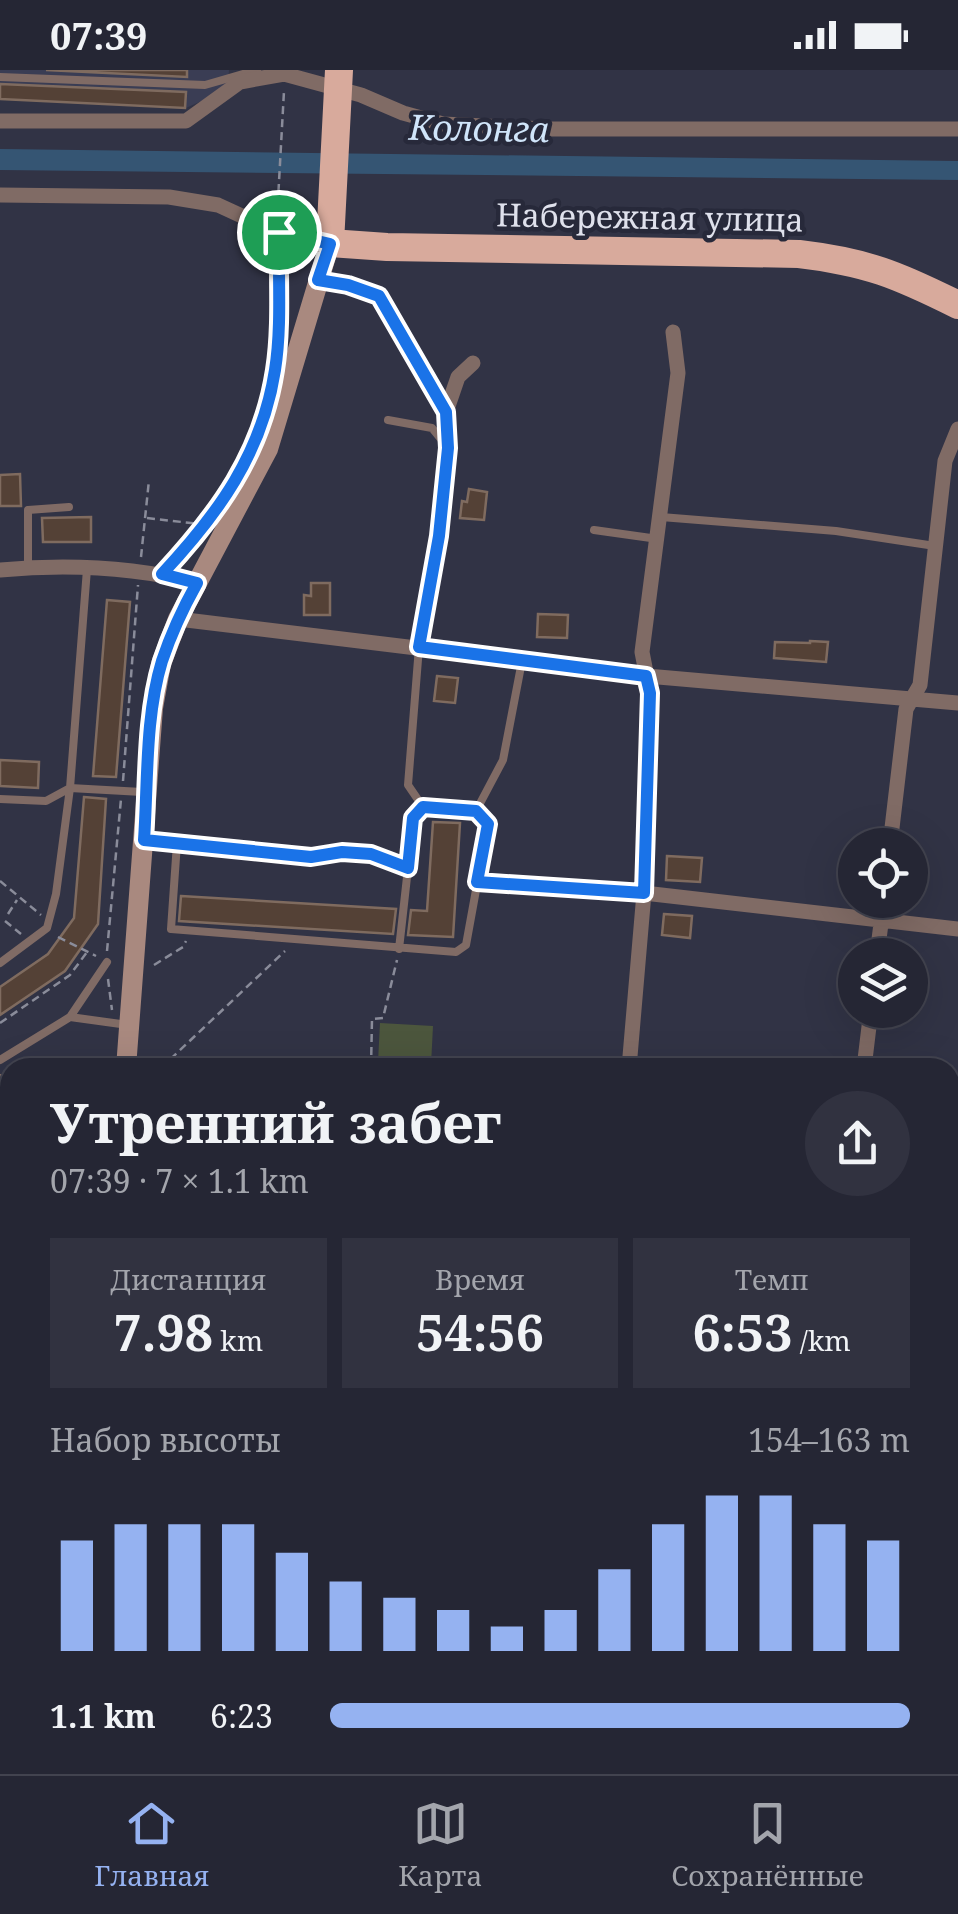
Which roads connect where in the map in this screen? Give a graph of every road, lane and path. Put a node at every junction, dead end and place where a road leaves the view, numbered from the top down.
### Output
1 (258, 70) edge
2 (267, 70) edge
3 (284, 74) junction
4 (0, 77) edge
5 (339, 80) edge
6 (0, 122) edge
7 (958, 130) edge
8 (0, 195) edge
9 (279, 232) junction
10 (330, 244) junction
11 (318, 280) junction
12 (958, 305) edge
13 (673, 332) dead end
14 (473, 363) dead end
15 (276, 366) dead end
16 (446, 412) junction
17 (388, 420) dead end
18 (958, 429) edge
19 (448, 448) junction
20 (150, 480) dead end
21 (69, 507) dead end
22 (145, 517) junction
23 (662, 517) junction
24 (594, 530) dead end
25 (658, 538) junction
26 (935, 546) junction
27 (28, 567) junction
28 (0, 570) edge
29 (87, 570) junction
30 (139, 571) junction
31 (162, 574) junction
32 (197, 583) junction
33 (178, 619) junction
34 (419, 647) junction
35 (522, 661) junction
36 (646, 676) junction
37 (912, 699) junction
38 (958, 703) edge
39 (70, 788) junction
40 (147, 792) junction
41 (0, 799) edge
42 (423, 807) junction
43 (476, 811) junction
44 (892, 828) edge
45 (144, 840) junction
46 (177, 843) junction
47 (408, 868) junction
48 (0, 881) edge
49 (477, 882) junction
50 (644, 893) junction
51 (18, 898) junction
52 (8, 914) dead end
53 (882, 920) junction
54 (6, 921) dead end
55 (48, 925) junction
56 (958, 929) edge
57 (190, 931) junction
58 (58, 936) joint
59 (880, 938) edge
60 (297, 940) junction
61 (30, 942) junction
62 (400, 949) junction
63 (0, 962) edge
64 (106, 962) dead end
65 (154, 965) dead end
66 (70, 1018) junction
67 (0, 1023) edge
68 (130, 1026) junction
69 (869, 1028) edge
70 (3, 1058) edge
71 (127, 1058) edge
72 (172, 1058) edge
73 (370, 1058) edge
74 (630, 1058) edge
75 (865, 1058) edge

1 - 4 lane
2 - 3 lane
3 - 5 street
3 - 6 street
3 - 9 path
5 - 7 street
5 - 10 highway
8 - 9 street
9 - 10 street
9 - 15 path
10 - 11 main road
10 - 12 highway, Набережная улица
11 - 16 path
11 - 32 main road
13 - 23 street
14 - 16 street
16 - 19 street
17 - 19 lane
18 - 26 street
19 - 34 street
20 - 22 path
21 - 27 lane
22 - 30 path
22 - 31 path
23 - 25 street
23 - 26 lane
24 - 25 lane
25 - 36 street
26 - 37 street
27 - 28 street
27 - 29 street
29 - 30 street
29 - 39 lane
30 - 31 street
31 - 32 street
32 - 33 main road
33 - 34 street
33 - 40 main road
34 - 35 street
34 - 42 lane
35 - 36 street
35 - 43 lane
36 - 37 street
36 - 50 street
37 - 38 street
37 - 44 street
39 - 40 lane
39 - 41 lane
39 - 55 lane
40 - 45 main road
42 - 43 lane
42 - 47 lane
43 - 49 lane
45 - 46 lane
45 - 68 main road
46 - 47 lane
46 - 57 lane
47 - 62 lane
48 - 51 path
49 - 50 lane
49 - 62 lane
50 - 53 street
50 - 74 street
51 - 52 path
51 - 55 path
53 - 56 street
53 - 59 street
54 - 61 path
55 - 58 lane
55 - 61 lane
57 - 60 lane
57 - 65 path
58 - 67 path
60 - 62 lane
60 - 72 path
61 - 63 lane
62 - 73 path
64 - 66 lane
66 - 68 lane
66 - 70 lane
68 - 71 main road
69 - 75 street

